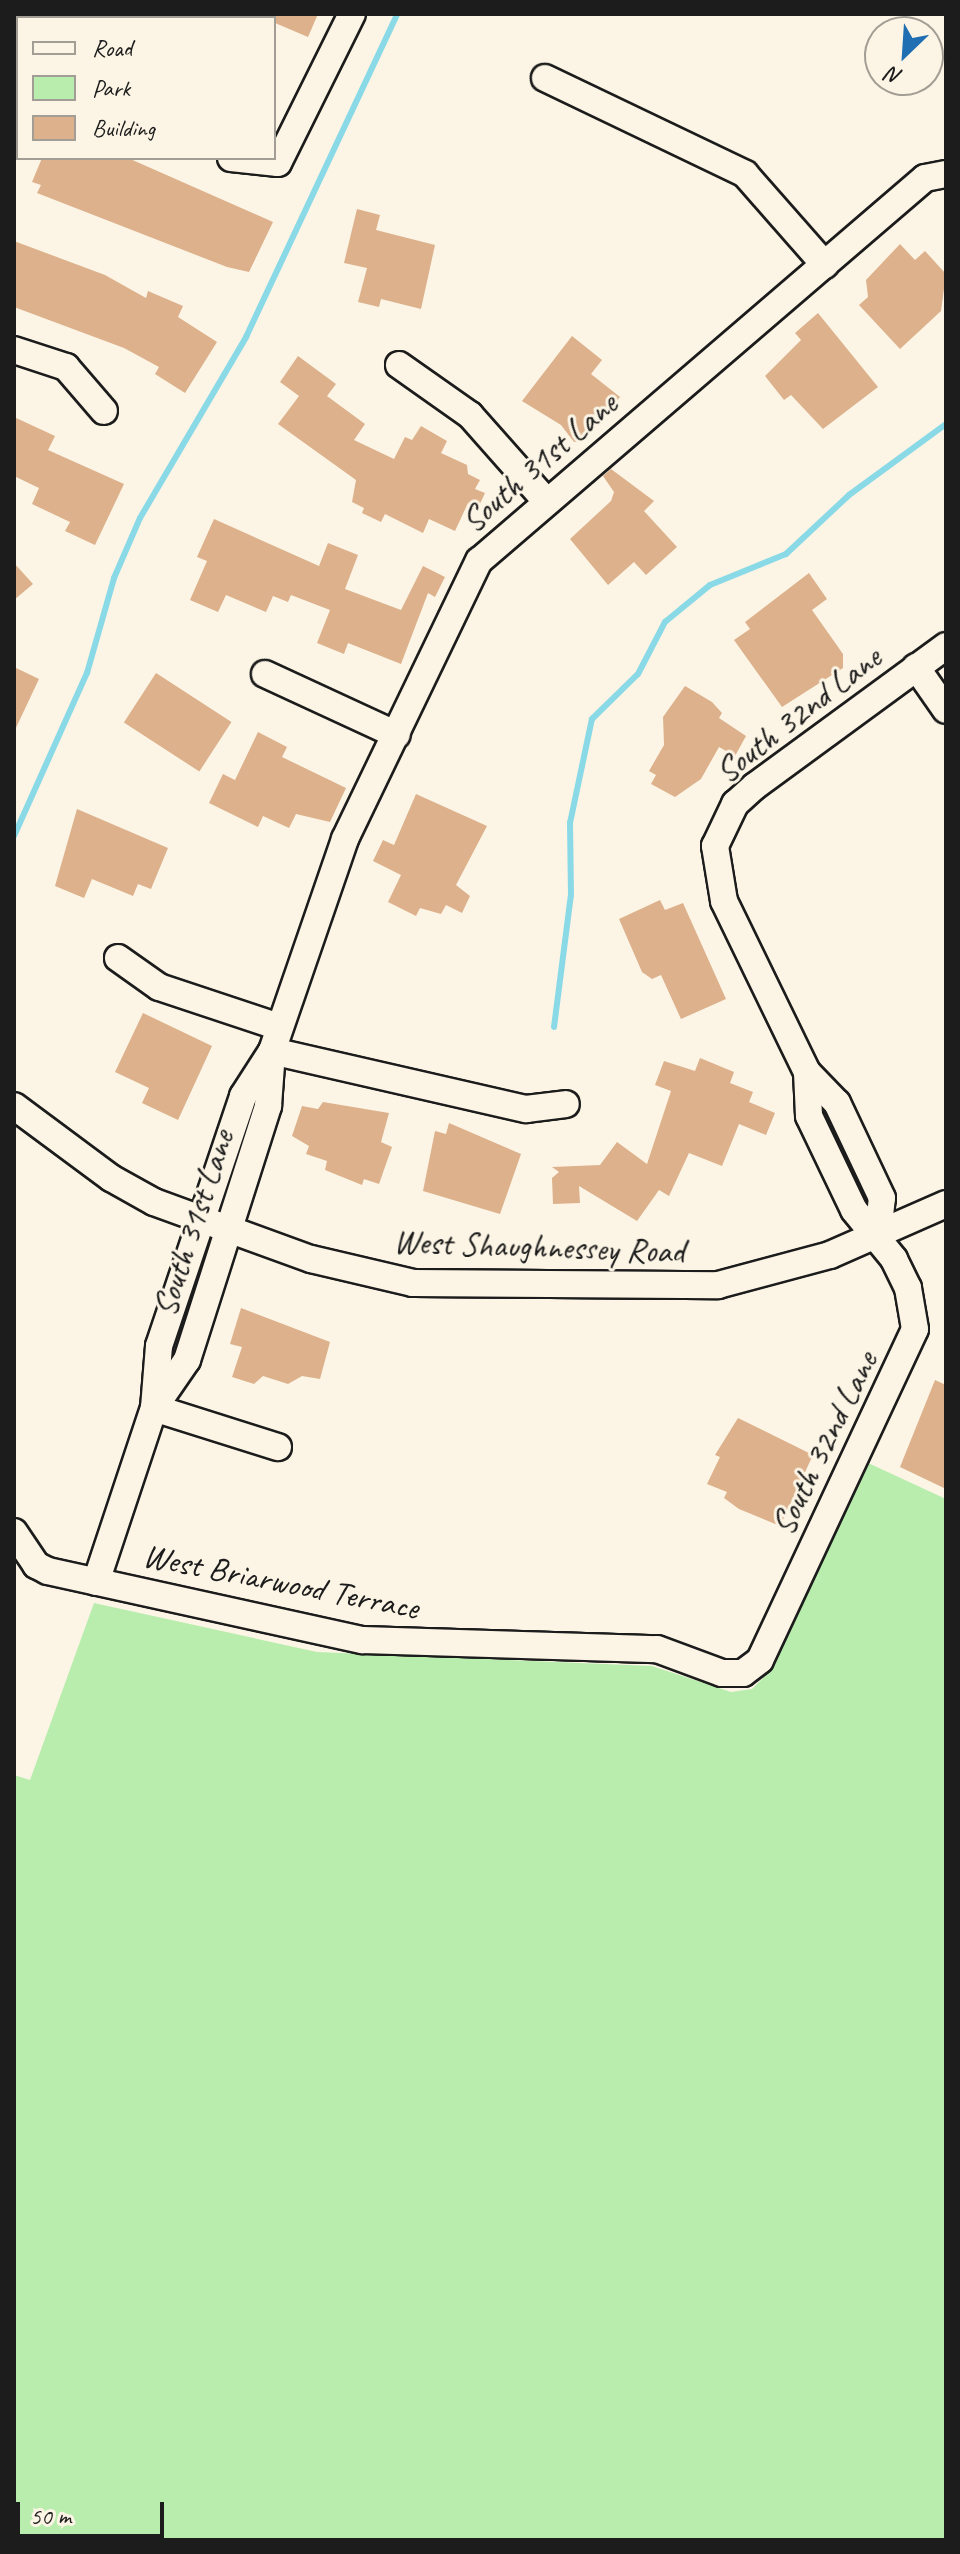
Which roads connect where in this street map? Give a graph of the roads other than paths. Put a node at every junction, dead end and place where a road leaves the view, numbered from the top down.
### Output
1 (352, 14) edge
2 (545, 78) dead end
3 (250, 160) edge
4 (946, 174) edge
5 (825, 265) junction
6 (14, 350) edge
7 (399, 365) dead end
8 (104, 411) dead end
9 (546, 501) junction
10 (946, 646) edge
11 (916, 667) junction
12 (265, 674) dead end
13 (946, 710) edge
14 (397, 735) junction
15 (118, 958) dead end
16 (276, 1039) junction
17 (807, 1072) junction
18 (566, 1104) dead end
19 (14, 1106) edge
20 (228, 1140) junction
21 (856, 1141) junction
22 (254, 1149) junction
23 (826, 1157) junction
24 (946, 1204) edge
25 (201, 1220) junction
26 (229, 1230) junction
27 (878, 1235) junction
28 (171, 1309) junction
29 (200, 1319) junction
30 (154, 1408) junction
31 (278, 1447) dead end
32 (14, 1532) edge
33 (96, 1582) junction
34 (743, 1673) joint

1 - 3 street
2 - 5 street
4 - 5 street, South 31st Lane
5 - 9 street, South 31st Lane
6 - 8 street
7 - 9 street
9 - 14 street, South 31st Lane
10 - 11 street, South 32nd Lane
11 - 13 street
11 - 17 street, South 32nd Lane
12 - 14 street
14 - 16 street, South 31st Lane
15 - 16 street
16 - 18 street
16 - 20 street, South 31st Lane
16 - 22 street, South 31st Lane
17 - 21 street, South 32nd Lane
17 - 23 street, South 32nd Lane
19 - 25 street, West Shaughnessey Road
20 - 22 street
20 - 25 street, South 31st Lane
21 - 23 street
21 - 27 street, South 32nd Lane
22 - 26 street, South 31st Lane
23 - 27 street, South 32nd Lane
24 - 27 street, West Shaughnessey Road
25 - 26 street, West Shaughnessey Road
25 - 28 street, South 31st Lane
26 - 27 street, West Shaughnessey Road
26 - 29 street, South 31st Lane
27 - 34 street, South 32nd Lane
28 - 29 street
28 - 30 street, South 31st Lane
29 - 30 street, South 31st Lane
30 - 31 street
30 - 33 street, South 31st Lane
32 - 33 street, West Briarwood Terrace
33 - 34 street, West Briarwood Terrace

